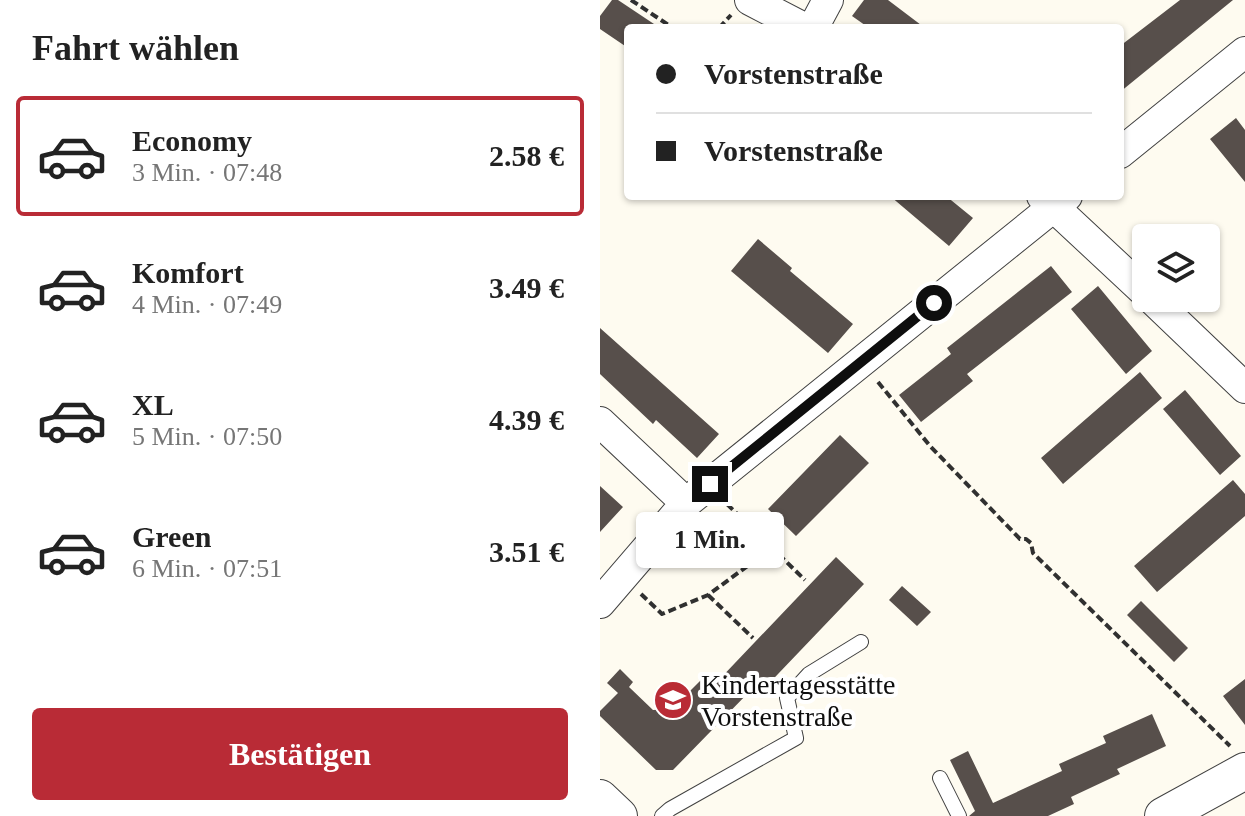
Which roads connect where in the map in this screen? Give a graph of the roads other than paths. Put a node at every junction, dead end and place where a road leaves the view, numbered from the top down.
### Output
1 (828, 0) edge
2 (741, 7) edge
3 (792, 24) edge
4 (815, 24) edge
5 (1245, 52) edge
6 (1124, 150) edge
7 (1053, 200) edge
8 (1055, 200) edge
9 (1132, 279) edge
10 (1166, 312) edge
11 (1245, 388) edge
12 (600, 422) edge
13 (686, 503) junction
14 (600, 603) edge
15 (861, 642) dead end
16 (1239, 760) edge
17 (940, 778) dead end
18 (600, 798) edge
19 (619, 816) edge
20 (662, 816) edge
21 (959, 816) edge
22 (1163, 816) edge

1 - 4 street
2 - 3 street
5 - 6 street
7 - 13 street
8 - 9 street
10 - 11 street
12 - 13 street
13 - 14 street
15 - 20 lane
16 - 22 street
17 - 21 lane
18 - 19 street

